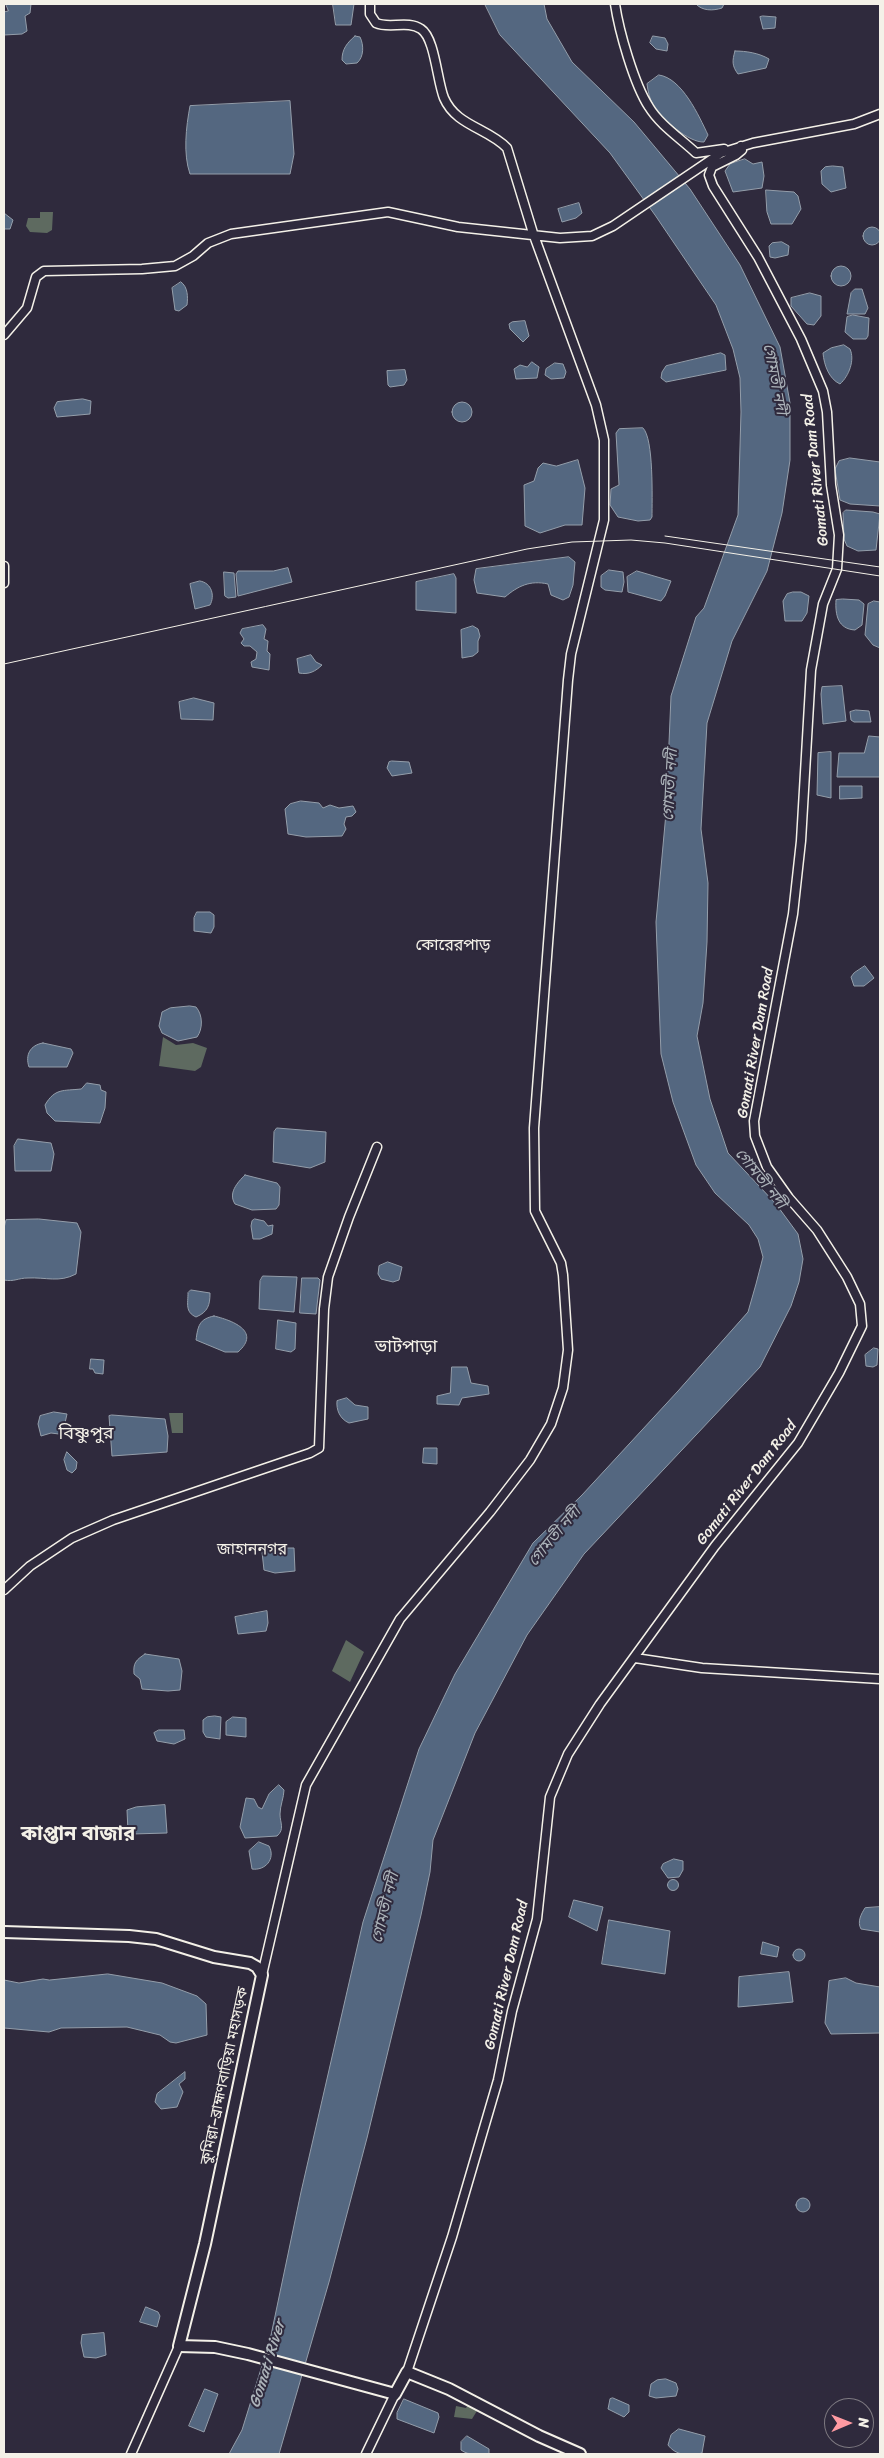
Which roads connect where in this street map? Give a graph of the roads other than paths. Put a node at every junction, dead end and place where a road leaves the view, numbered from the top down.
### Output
1 (370, 4) edge
2 (615, 4) edge
3 (880, 114) edge
4 (741, 146) junction
5 (533, 233) junction
6 (4, 334) edge
7 (4, 566) edge
8 (4, 583) edge
9 (377, 1147) dead end
10 (4, 1590) edge
11 (635, 1658) junction
12 (880, 1679) edge
13 (4, 1932) edge
14 (262, 1975) junction
15 (179, 2346) junction
16 (407, 2372) junction
17 (395, 2394) junction
18 (131, 2454) edge
19 (366, 2454) edge
20 (580, 2454) edge

1 - 5 main road
2 - 4 main road
3 - 4 main road
4 - 5 main road
4 - 11 main road, Gomati River Dam Road
5 - 6 main road
5 - 14 main road
7 - 8 main road
9 - 10 main road
11 - 12 main road
11 - 16 main road, Gomati River Dam Road
13 - 14 highway, কুমিল্লা–ব্রাহ্মণবাড়িয়া মহাসড়ক
14 - 15 highway, কুমিল্লা–ব্রাহ্মণবাড়িয়া মহাসড়ক
15 - 17 highway
15 - 18 main road
16 - 17 highway
16 - 20 highway
17 - 19 main road

